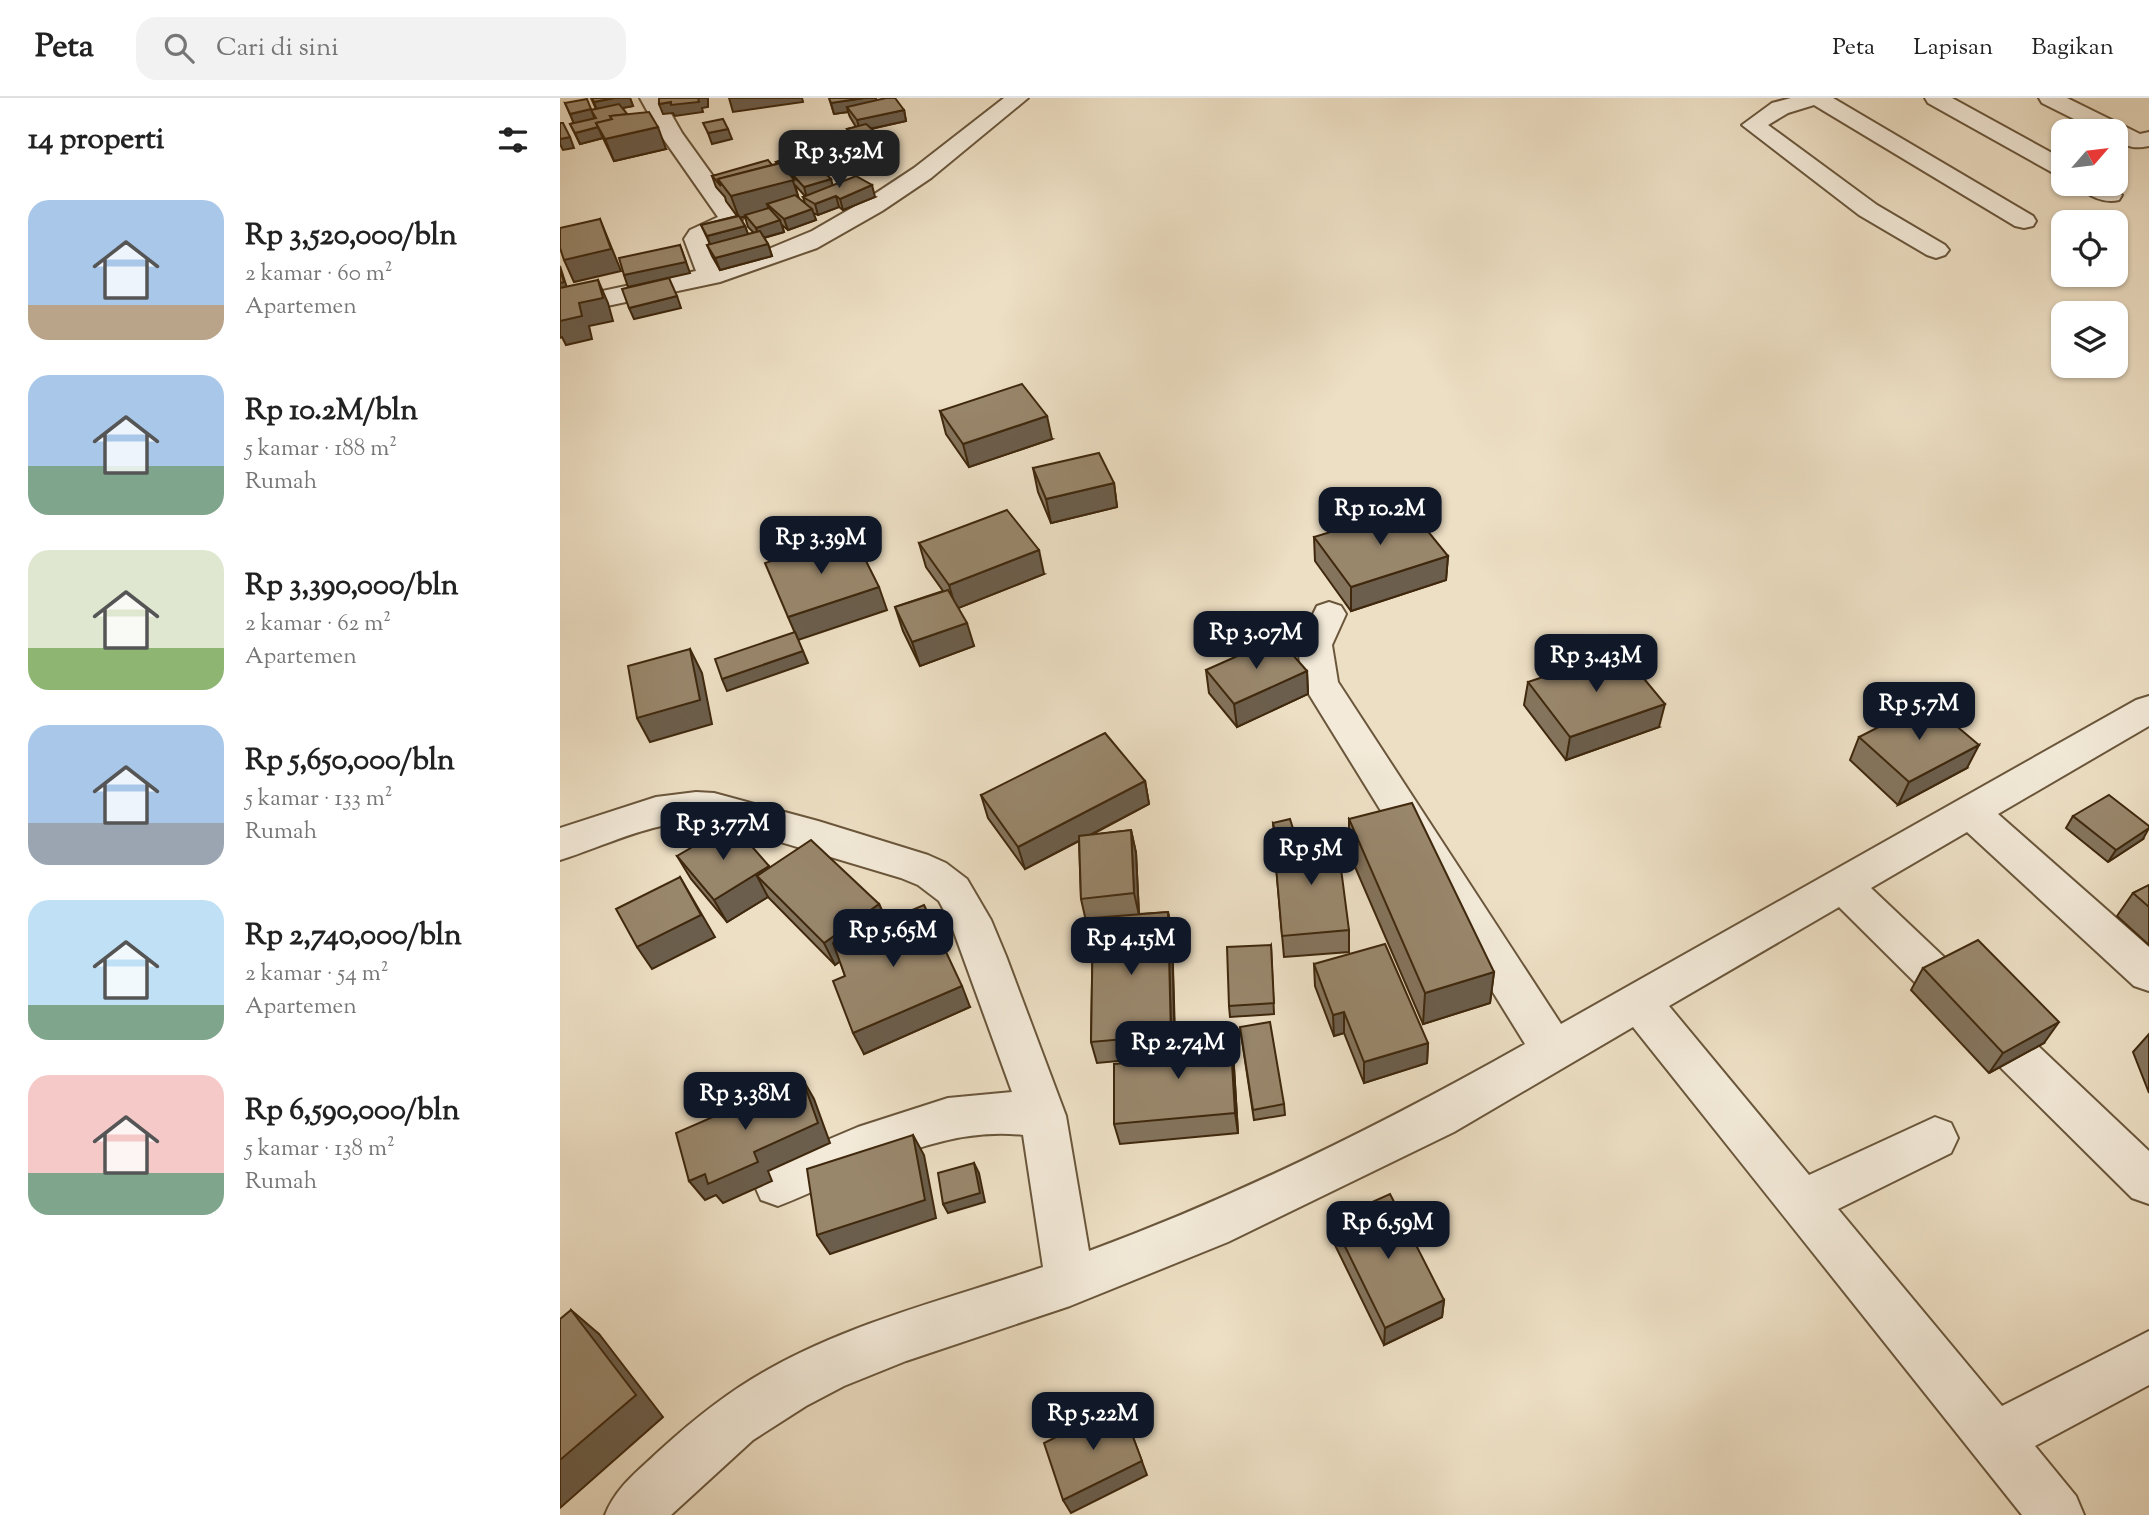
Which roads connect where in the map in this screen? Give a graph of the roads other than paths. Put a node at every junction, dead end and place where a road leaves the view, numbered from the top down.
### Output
1 (651, 98) edge
2 (1017, 98) edge
3 (1816, 98) edge
4 (1936, 98) edge
5 (2050, 98) edge
6 (2149, 139) edge
7 (2051, 162) edge
8 (2024, 221) dead end
9 (1936, 250) dead end
10 (711, 276) junction
11 (560, 308) edge
12 (1329, 614) dead end
13 (2149, 709) edge
14 (1970, 811) junction
15 (560, 845) edge
16 (1842, 885) junction
17 (2149, 973) edge
18 (1639, 1002) junction
19 (1553, 1050) junction
20 (1043, 1116) junction
21 (1935, 1138) dead end
22 (2149, 1182) edge
23 (778, 1184) dead end
24 (1803, 1202) junction
25 (1070, 1282) junction
26 (2149, 1357) edge
27 (1996, 1438) junction
28 (632, 1515) edge
29 (2057, 1515) edge

1 - 10 street
2 - 10 street
3 - 8 street
3 - 9 street
4 - 7 street
5 - 6 street
10 - 11 street
12 - 19 street
13 - 14 street
14 - 16 street
14 - 17 street
15 - 20 street
16 - 18 street
16 - 22 street
18 - 19 street
18 - 24 street
19 - 25 street
20 - 23 street
20 - 25 street
21 - 24 street
24 - 27 street
25 - 28 street
26 - 27 street
27 - 29 street

